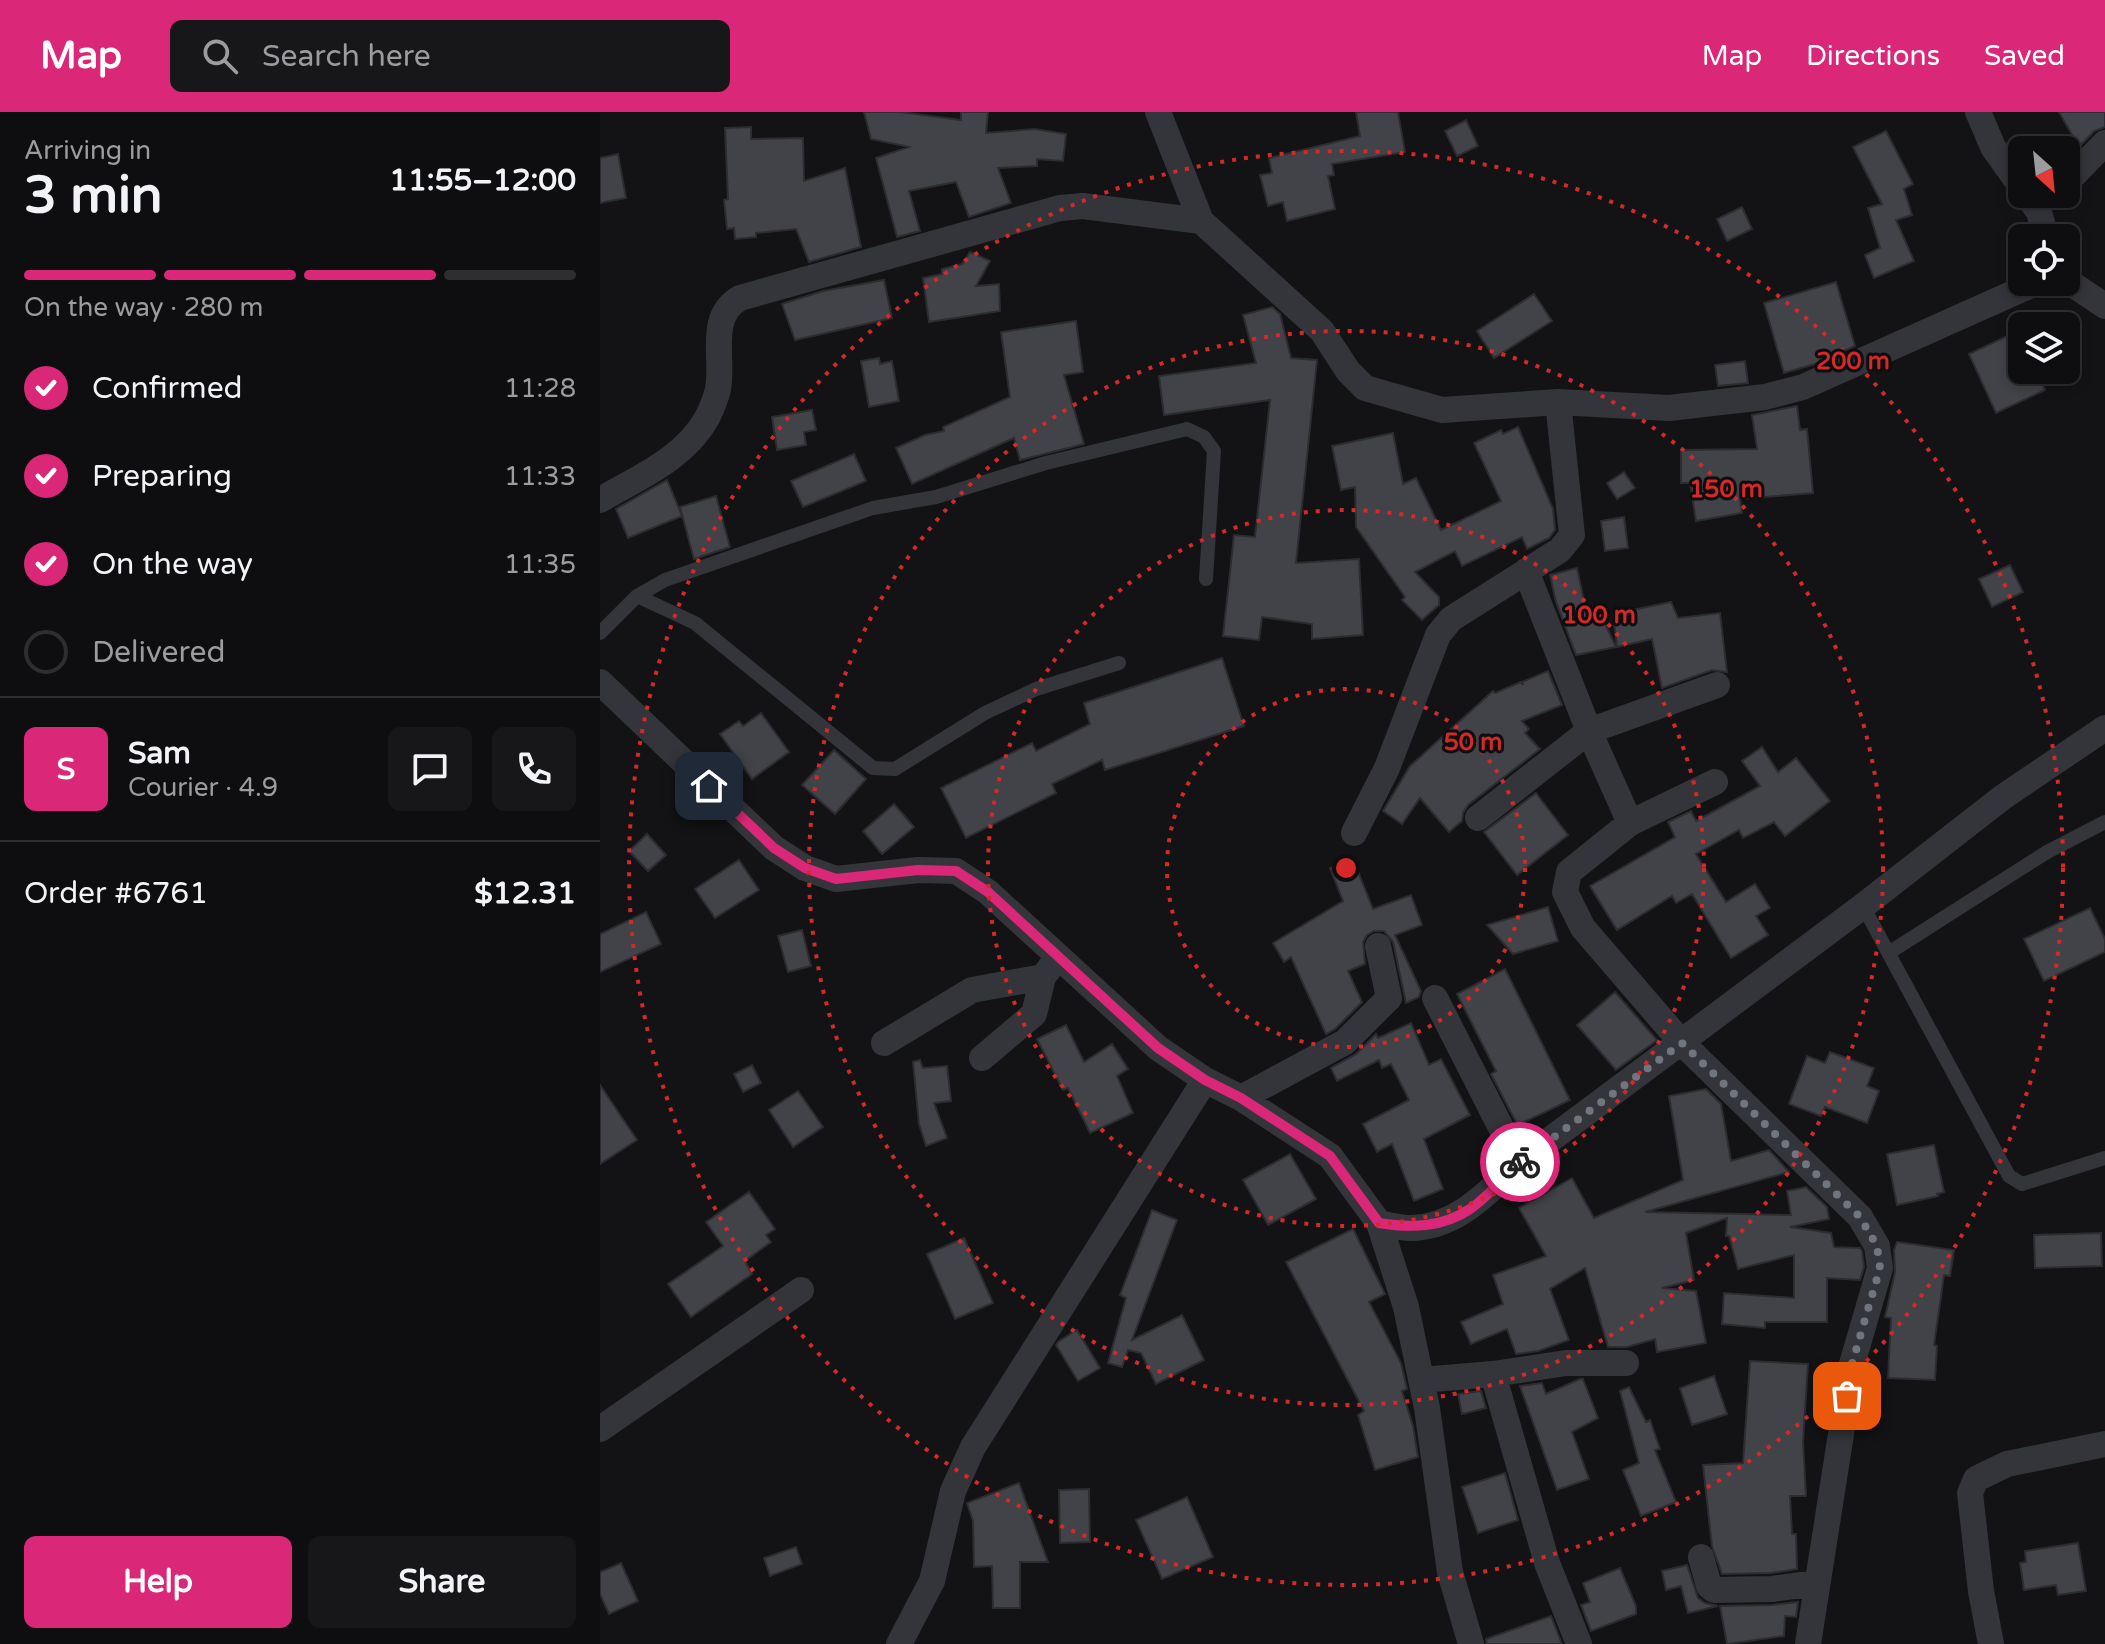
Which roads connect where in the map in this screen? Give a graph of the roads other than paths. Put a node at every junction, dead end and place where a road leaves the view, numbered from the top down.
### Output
1 (1158, 112) edge
2 (1978, 112) edge
3 (2105, 143) edge
4 (2008, 168) edge
5 (2080, 169) edge
6 (1201, 221) junction
7 (2080, 289) edge
8 (2008, 295) edge
9 (2105, 306) edge
10 (1558, 402) junction
11 (600, 500) edge
12 (1526, 571) junction
13 (1206, 579) dead end
14 (637, 596) junction
15 (600, 633) edge
16 (1119, 663) dead end
17 (600, 682) edge
18 (1717, 685) dead end
19 (2105, 728) edge
20 (1589, 731) junction
21 (1715, 782) dead end
22 (1478, 818) dead end
23 (2105, 822) edge
24 (1630, 823) junction
25 (1354, 833) dead end
26 (1863, 906) junction
27 (1378, 946) dead end
28 (1890, 952) junction
29 (1050, 967) junction
30 (1435, 998) dead end
31 (884, 1043) dead end
32 (1682, 1043) junction
33 (982, 1058) dead end
34 (1205, 1080) junction
35 (1241, 1098) junction
36 (2105, 1158) edge
37 (1519, 1163) junction
38 (1379, 1223) junction
39 (801, 1290) dead end
40 (1626, 1363) dead end
41 (1493, 1374) junction
42 (1421, 1380) junction
43 (600, 1429) edge
44 (2105, 1444) edge
45 (1701, 1557) dead end
46 (1816, 1583) junction
47 (899, 1644) edge
48 (1471, 1644) edge
49 (1579, 1644) edge
50 (1808, 1644) edge
51 (1991, 1644) edge

1 - 6 street
2 - 4 street
3 - 5 street
6 - 10 street
6 - 11 street
7 - 9 street
8 - 10 street
10 - 12 street
12 - 20 street
12 - 25 street
13 - 14 lane
14 - 15 lane
14 - 16 lane
17 - 29 street
18 - 20 street
19 - 26 street
20 - 22 street
20 - 24 street
21 - 24 street
23 - 28 lane
24 - 32 street
26 - 28 lane
26 - 32 street
27 - 35 street
28 - 36 lane
29 - 31 street
29 - 33 street
29 - 34 street
30 - 37 street
32 - 37 street
32 - 46 street
34 - 35 street
34 - 47 street
35 - 38 street
37 - 38 street
38 - 42 street
39 - 43 street
40 - 41 street
41 - 42 street
41 - 49 street
42 - 48 street
44 - 51 street
45 - 46 street
46 - 50 street

